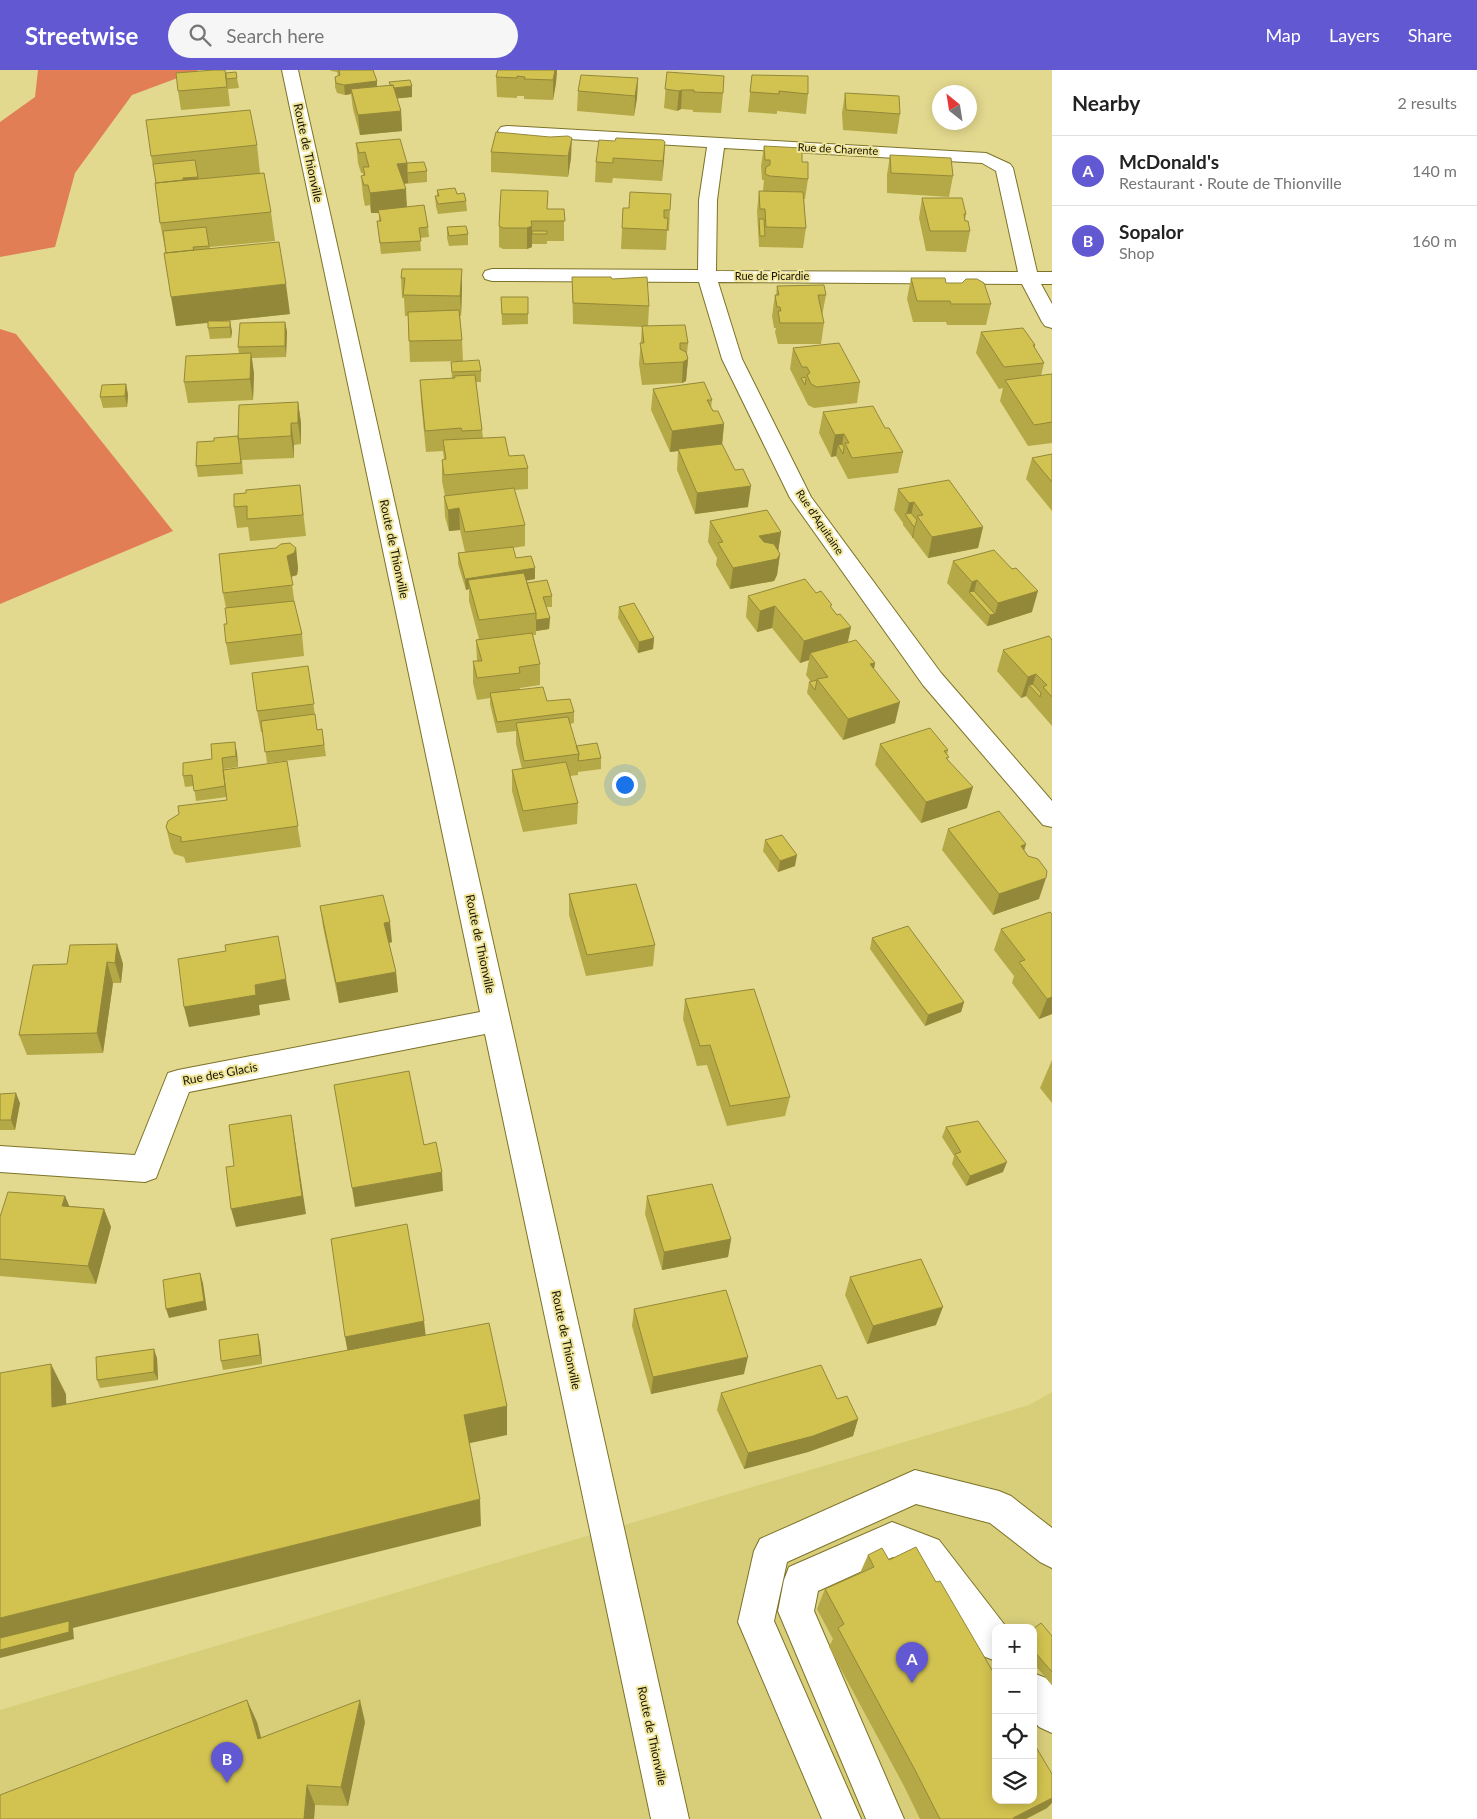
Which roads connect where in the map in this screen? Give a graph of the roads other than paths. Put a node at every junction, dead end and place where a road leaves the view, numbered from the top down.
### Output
1 (290, 70) edge
2 (507, 131) edge
3 (716, 143) junction
4 (492, 275) dead end
5 (707, 276) junction
6 (1029, 278) junction
7 (1052, 278) edge
8 (1052, 322) edge
9 (1052, 818) edge
10 (497, 1020) junction
11 (0, 1159) edge
12 (1052, 1550) edge
13 (992, 1638) edge
14 (1037, 1696) edge
15 (1052, 1714) edge
16 (670, 1819) edge
17 (842, 1819) edge
18 (885, 1819) edge

1 - 10 street, Route de Thionville
2 - 3 street, Rue de Charente
3 - 5 street, Rue d'Aquitaine
3 - 6 street, Rue de Charente
4 - 5 street, Rue de Picardie
5 - 6 street, Rue de Picardie
5 - 9 street, Rue d'Aquitaine
6 - 7 street, Rue de Picardie
6 - 8 street, Rue de Charente
10 - 11 street, Rue des Glacis
10 - 16 street, Route de Thionville
12 - 17 street
13 - 18 street
14 - 15 street

